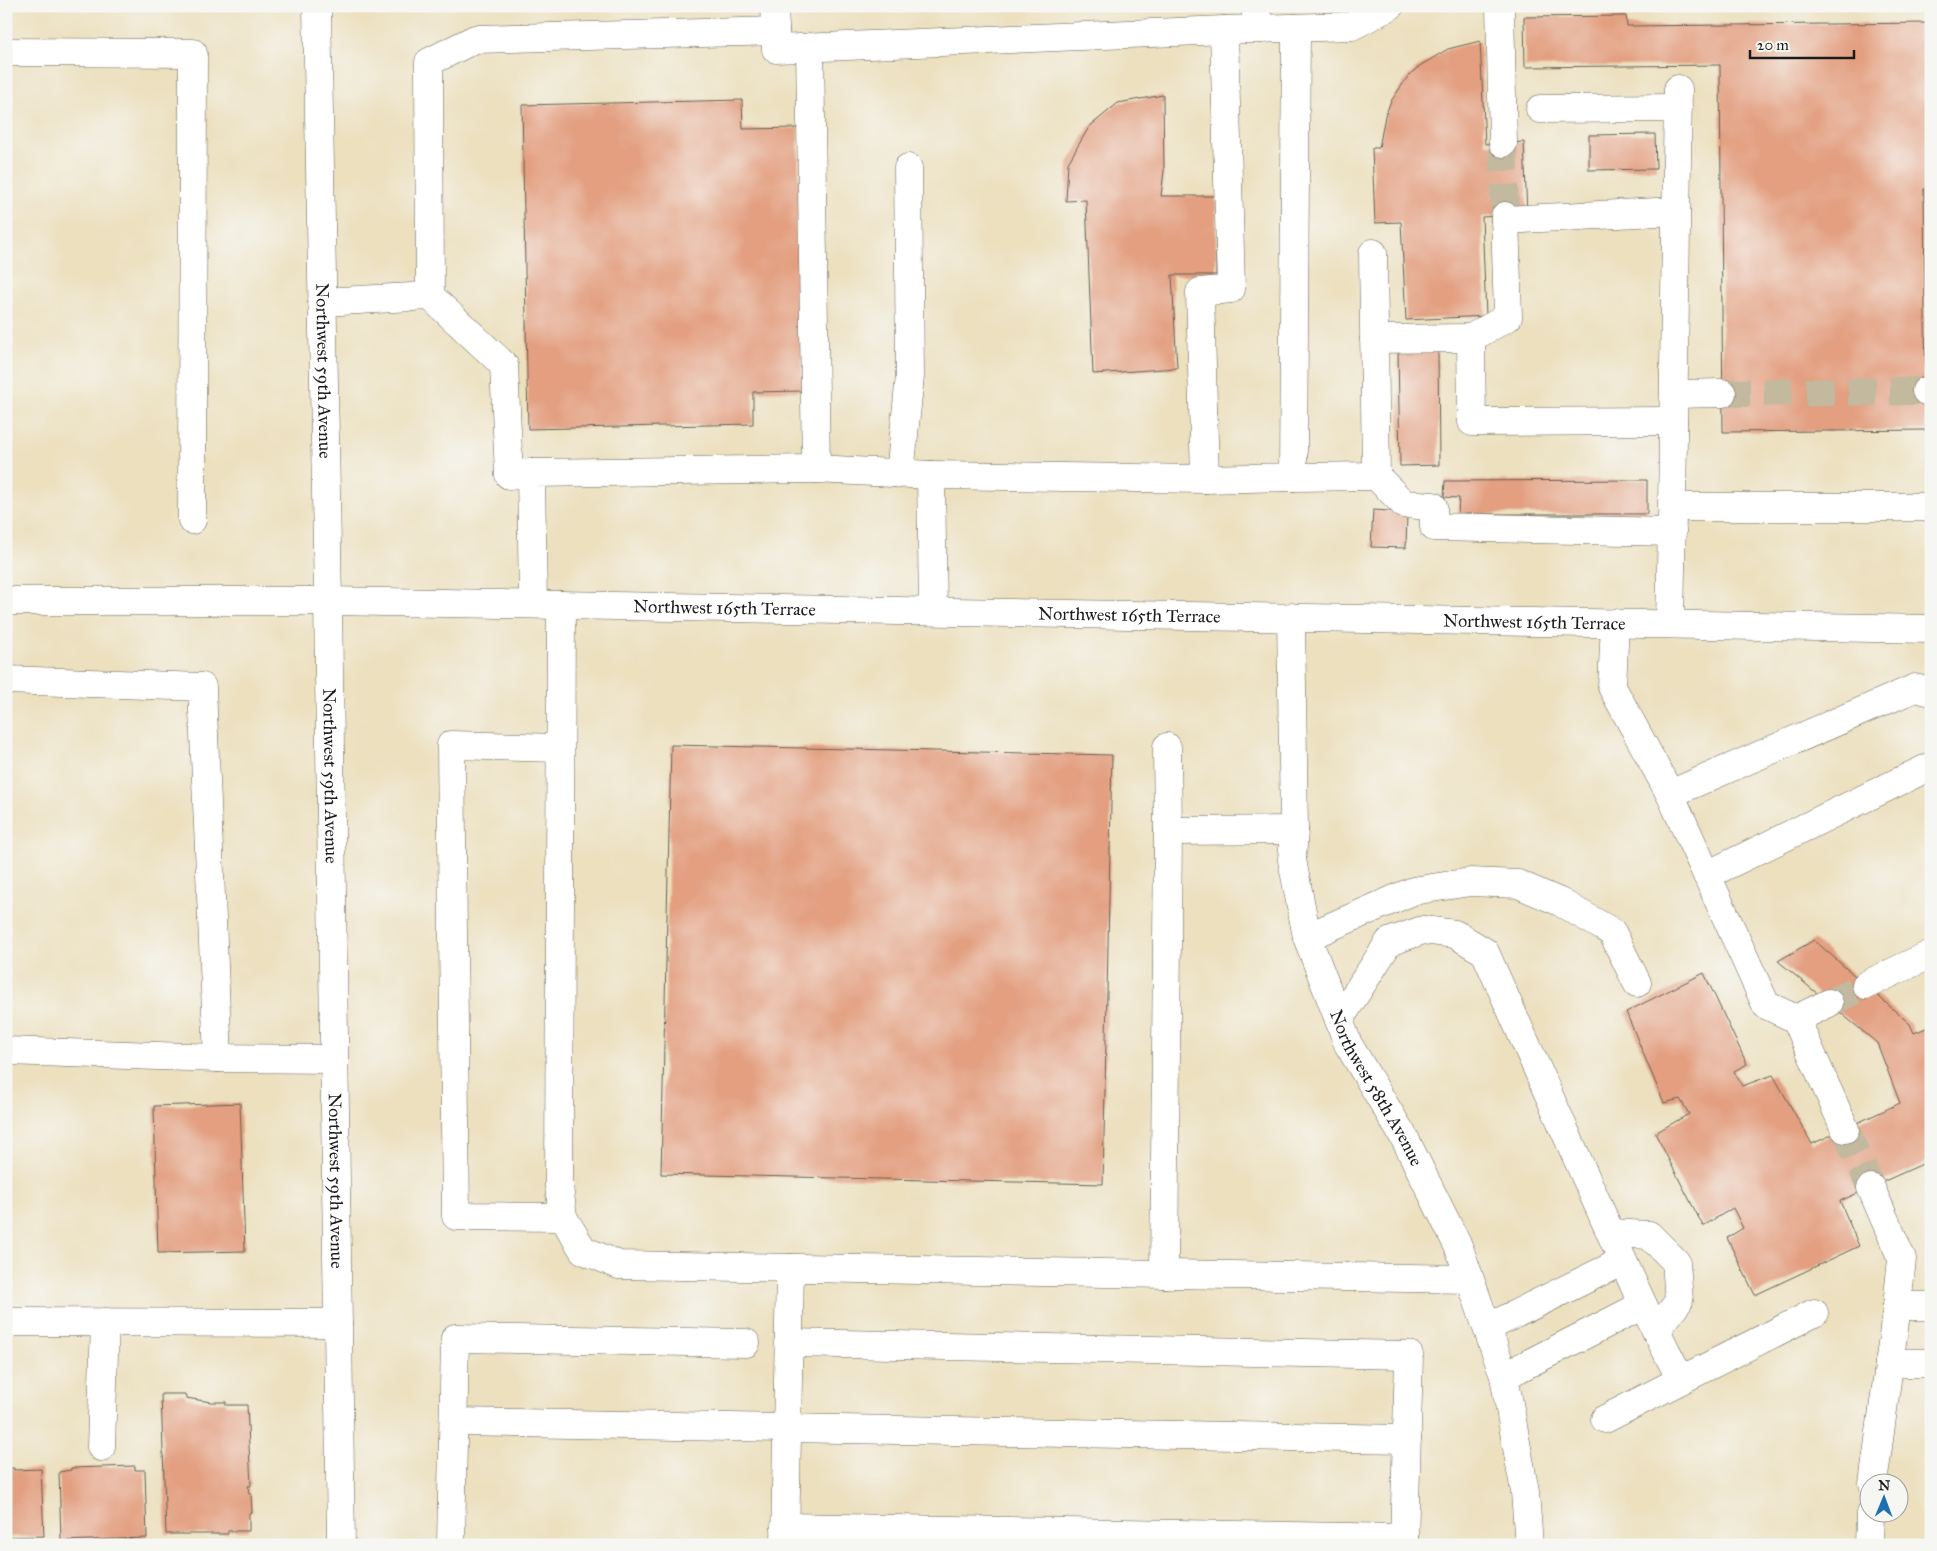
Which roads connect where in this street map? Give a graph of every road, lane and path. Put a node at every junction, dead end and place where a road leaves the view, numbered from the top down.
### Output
1 (317, 6) edge
2 (1390, 6) edge
3 (1500, 6) edge
4 (1259, 14) edge
5 (775, 19) edge
6 (1296, 28) junction
7 (1224, 30) junction
8 (810, 47) junction
9 (6, 52) edge
10 (1540, 109) dead end
11 (1503, 143) tunnel mouth
12 (908, 168) dead end
13 (1676, 211) junction
14 (1373, 252) dead end
15 (430, 296) junction
16 (322, 302) junction
17 (1471, 338) junction
18 (1374, 339) junction
19 (1722, 393) tunnel mouth
20 (1674, 394) junction
21 (1673, 421) junction
22 (816, 469) junction
23 (531, 473) junction
24 (900, 474) junction
25 (932, 475) junction
26 (1376, 476) junction
27 (1293, 477) junction
28 (1205, 479) junction
29 (1931, 506) edge
30 (192, 520) dead end
31 (1672, 520) junction
32 (6, 599) edge
33 (328, 600) junction
34 (533, 604) junction
35 (561, 605) junction
36 (933, 611) junction
37 (1291, 617) junction
38 (1615, 623) junction
39 (1670, 624) junction
40 (1931, 628) edge
41 (6, 680) edge
42 (1923, 690) edge
43 (1167, 747) dead end
44 (560, 748) junction
45 (1931, 766) edge
46 (1670, 794) junction
47 (1294, 830) junction
48 (1168, 831) junction
49 (1707, 875) junction
50 (1307, 937) junction
51 (1931, 954) edge
52 (1637, 983) dead end
53 (1866, 985) tunnel mouth
54 (1829, 1003) tunnel mouth
55 (1796, 1019) junction
56 (1339, 1020) junction
57 (6, 1051) edge
58 (218, 1058) junction
59 (334, 1059) junction
60 (1845, 1129) tunnel mouth
61 (1871, 1188) tunnel mouth
62 (563, 1217) junction
63 (1611, 1233) junction
64 (1623, 1261) junction
65 (790, 1268) junction
66 (1164, 1274) junction
67 (1470, 1279) junction
68 (1643, 1305) junction
69 (1897, 1306) junction
70 (1931, 1306) edge
71 (1814, 1313) dead end
72 (6, 1322) edge
73 (105, 1322) junction
74 (338, 1323) junction
75 (1487, 1328) junction
76 (1656, 1331) junction
77 (746, 1343) dead end
78 (788, 1344) junction
79 (1890, 1363) junction
80 (1931, 1363) edge
81 (1504, 1376) junction
82 (1681, 1380) junction
83 (1605, 1419) dead end
84 (454, 1422) junction
85 (787, 1428) junction
86 (1407, 1439) junction
87 (101, 1447) dead end
88 (1874, 1474) edge
89 (1870, 1524) edge
90 (785, 1536) edge
91 (1404, 1541) edge
92 (341, 1545) edge
93 (452, 1545) edge
94 (1530, 1545) edge
95 (1870, 1545) edge

1 - 16 street, Northwest 59th Avenue
2 - 6 street
3 - 11 street
4 - 6 street
4 - 7 street
5 - 8 street
5 - 15 street
6 - 27 street
7 - 8 street
7 - 28 street
8 - 22 street
9 - 30 street
10 - 13 street
12 - 24 street
13 - 17 street
13 - 20 street
14 - 18 street
15 - 16 street
15 - 23 street
16 - 33 street, Northwest 59th Avenue
17 - 18 street
17 - 21 street
18 - 26 street
19 - 20 street
20 - 21 street
21 - 31 street
22 - 23 street
22 - 24 street
23 - 34 street
24 - 25 street
25 - 28 street
25 - 36 street
26 - 27 street
26 - 31 street
27 - 28 street
29 - 31 street
31 - 39 street
32 - 33 street, Northwest 165th Terrace
33 - 34 street, Northwest 165th Terrace
33 - 59 street, Northwest 59th Avenue
34 - 35 street, Northwest 165th Terrace
35 - 36 street, Northwest 165th Terrace
35 - 44 street
36 - 37 street, Northwest 165th Terrace
37 - 38 street, Northwest 165th Terrace
37 - 47 street, Northwest 58th Avenue
38 - 39 street, Northwest 165th Terrace
38 - 46 street
39 - 40 street, Northwest 165th Terrace
41 - 58 street
42 - 46 street
43 - 48 street
44 - 62 street
44 - 62 street
45 - 49 street
46 - 49 street
47 - 48 street
47 - 50 street, Northwest 58th Avenue
48 - 66 street
49 - 55 street
50 - 52 street
50 - 56 street, Northwest 58th Avenue
51 - 53 street
54 - 55 street
55 - 60 street
56 - 63 street
56 - 67 street, Northwest 58th Avenue
57 - 58 street
58 - 59 street
59 - 74 street, Northwest 59th Avenue
61 - 69 street
62 - 65 street
63 - 64 street
63 - 76 street
64 - 68 street
64 - 75 street
65 - 66 street
65 - 78 street
66 - 67 street
67 - 75 street, Northwest 58th Avenue
68 - 76 street
68 - 81 street
69 - 70 street
69 - 79 street
71 - 82 street
72 - 73 street
73 - 74 street
73 - 87 street
74 - 92 street, Northwest 59th Avenue
75 - 81 street, Northwest 58th Avenue
76 - 82 street
77 - 84 street
78 - 85 street
78 - 86 street
79 - 80 street
79 - 88 street
81 - 94 street, Northwest 58th Avenue
82 - 83 street
84 - 85 street
84 - 93 street
85 - 86 street
85 - 90 street
86 - 91 street
89 - 95 street
90 - 91 street

